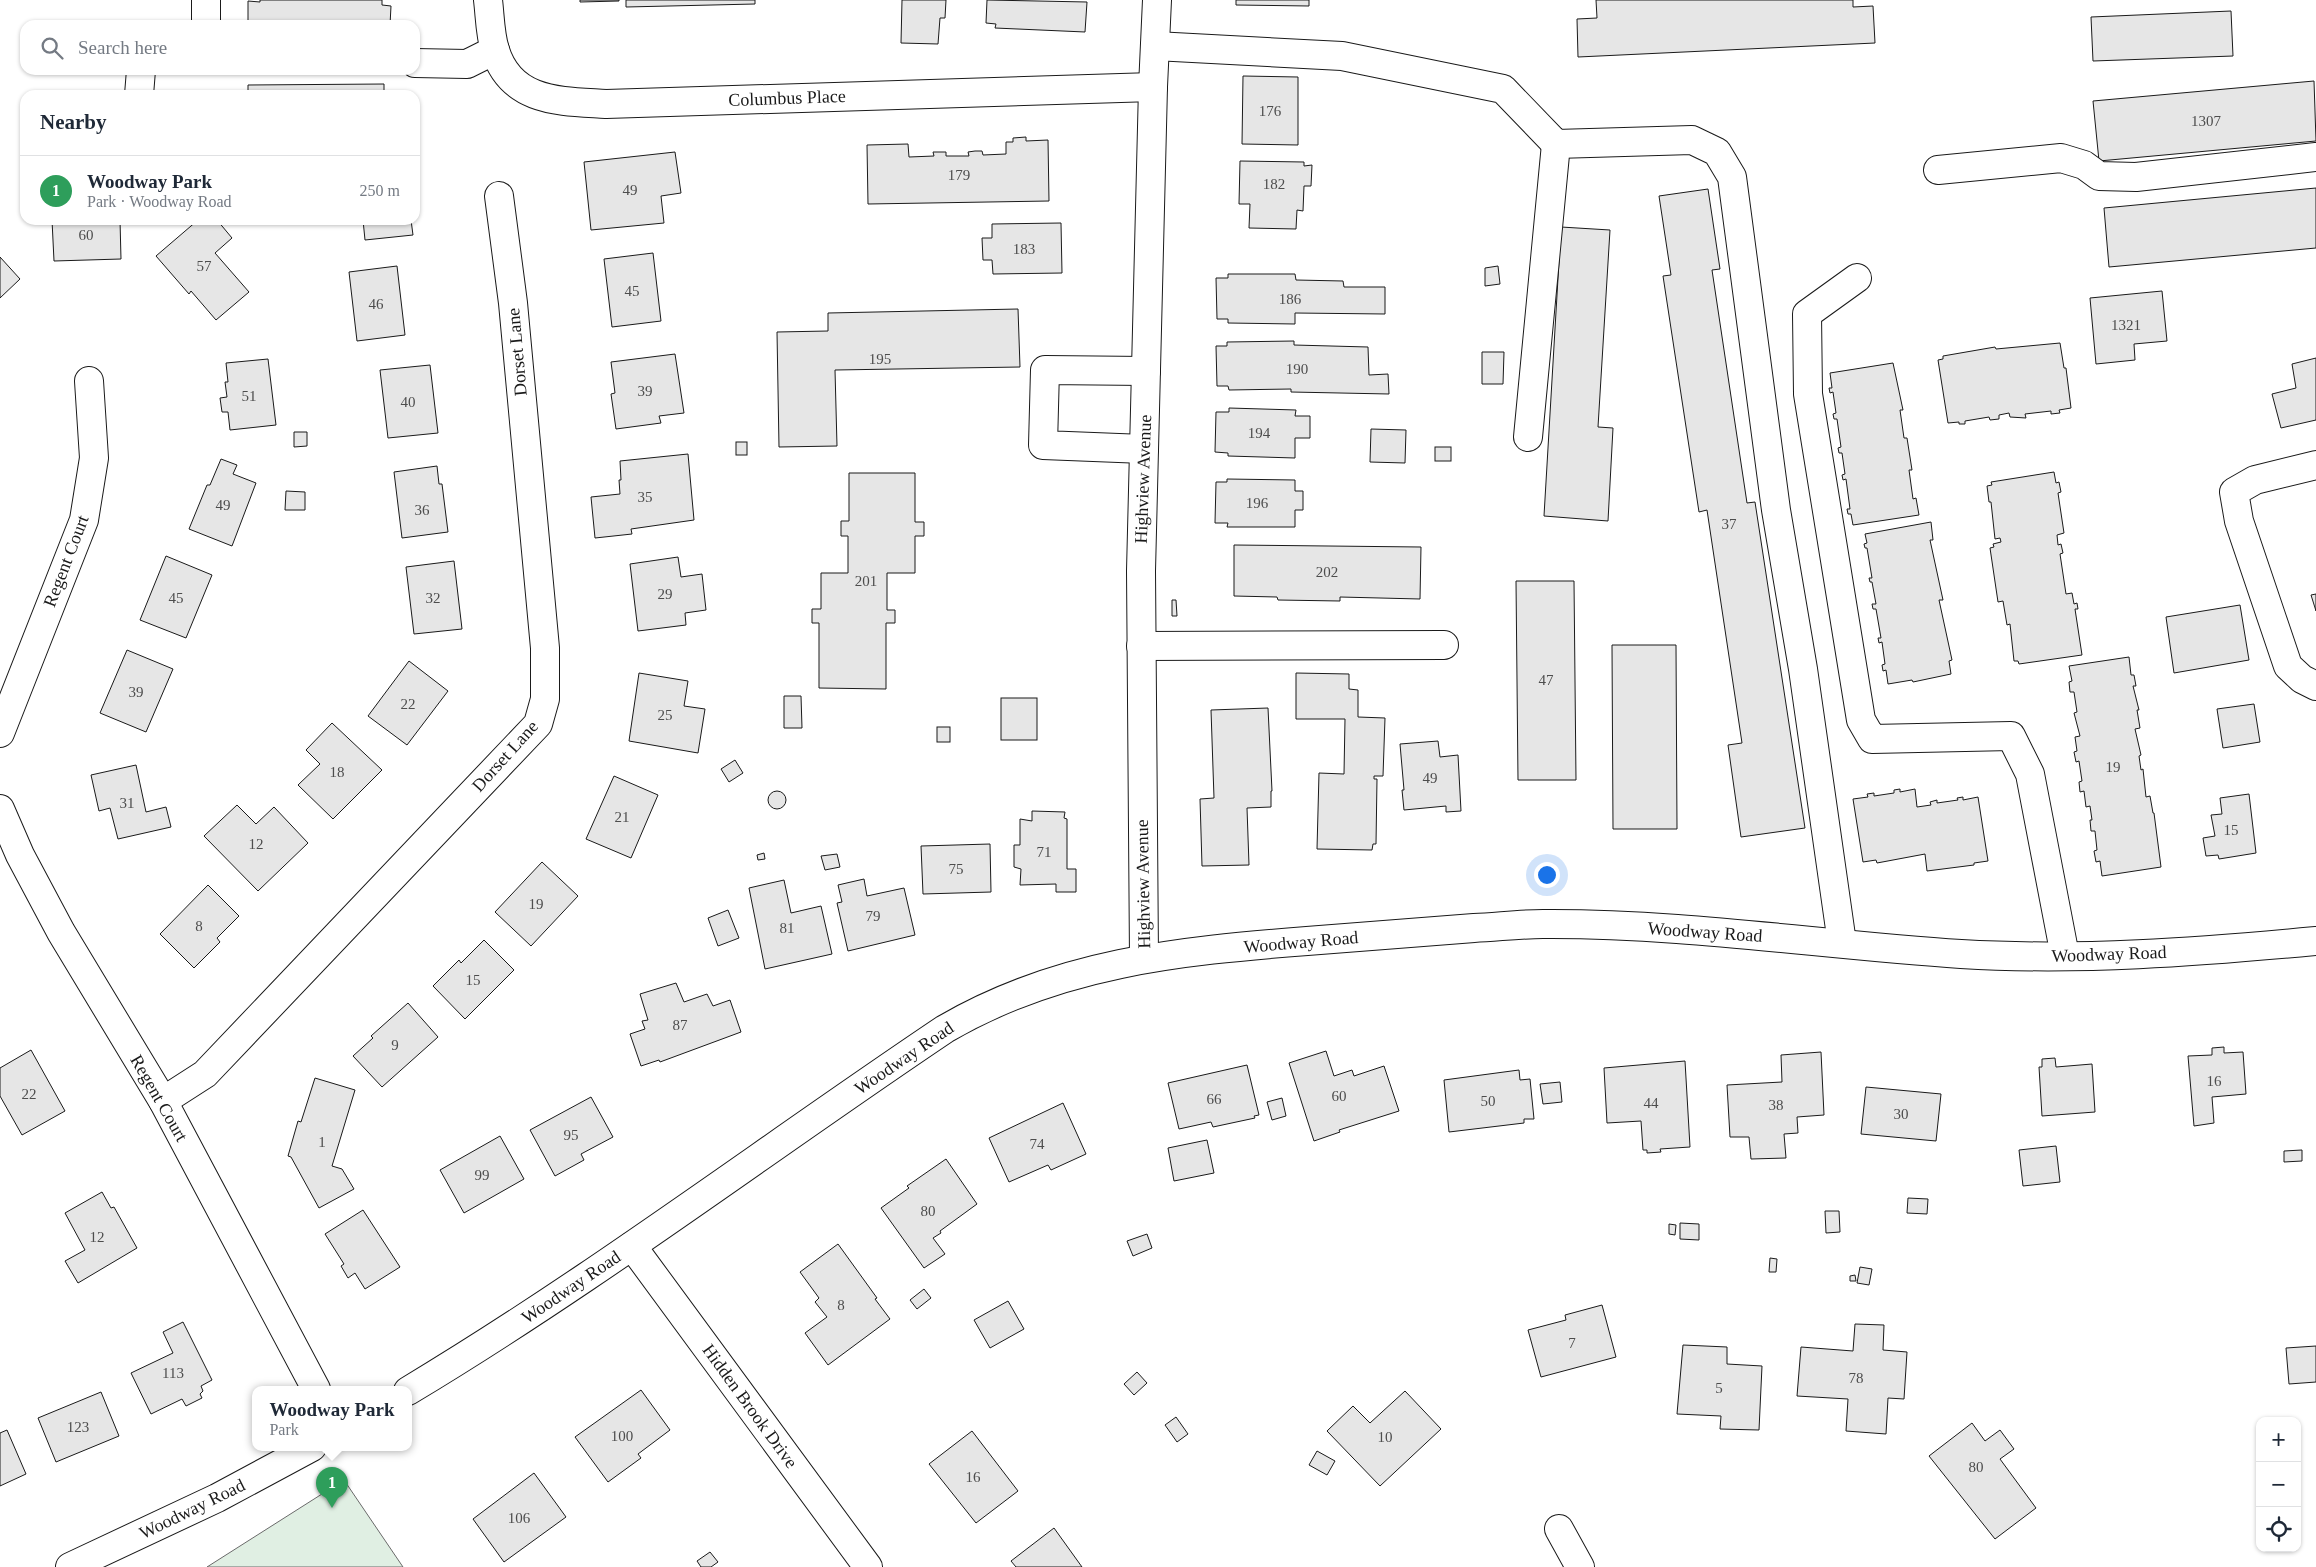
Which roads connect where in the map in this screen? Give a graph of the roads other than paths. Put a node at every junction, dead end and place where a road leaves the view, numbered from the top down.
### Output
1 (488, 0) edge
2 (1157, 0) edge
3 (1155, 46) junction
4 (495, 50) junction
5 (420, 63) edge
6 (141, 75) edge
7 (1153, 87) junction
8 (139, 90) edge
9 (1556, 144) junction
10 (2316, 157) edge
11 (1938, 170) dead end
12 (500, 196) dead end
13 (1857, 278) dead end
14 (1146, 371) junction
15 (89, 381) dead end
16 (1528, 437) dead end
17 (1144, 449) junction
18 (2316, 465) edge
19 (1444, 645) dead end
20 (1141, 646) junction
21 (2316, 686) edge
22 (0, 733) edge
23 (0, 809) edge
24 (2316, 941) edge
25 (1842, 943) junction
26 (2065, 956) junction
27 (1144, 958) junction
28 (163, 1101) junction
29 (632, 1246) junction
30 (314, 1386) edge
31 (412, 1389) edge
32 (305, 1451) edge
33 (1559, 1529) dead end
34 (70, 1567) edge
35 (868, 1567) edge
36 (1580, 1567) edge

1 - 4 street, Columbus Place
2 - 3 street, Highview Avenue
3 - 7 street, Highview Avenue
3 - 9 street
4 - 5 street
4 - 7 street, Columbus Place
6 - 8 street
7 - 14 street, Highview Avenue
9 - 16 street
9 - 25 street
10 - 11 street
12 - 28 street, Dorset Lane
13 - 26 street
14 - 17 street, Highview Avenue
14 - 17 street
15 - 22 street, Regent Court
17 - 20 street, Highview Avenue
18 - 21 street
19 - 20 street
20 - 27 street, Highview Avenue
23 - 28 street, Regent Court
24 - 26 street, Woodway Road
25 - 26 street, Woodway Road
25 - 27 street, Woodway Road
27 - 29 street, Woodway Road
28 - 30 street, Regent Court
29 - 31 street, Woodway Road
29 - 35 street, Hidden Brook Drive
32 - 34 street, Woodway Road
33 - 36 street

